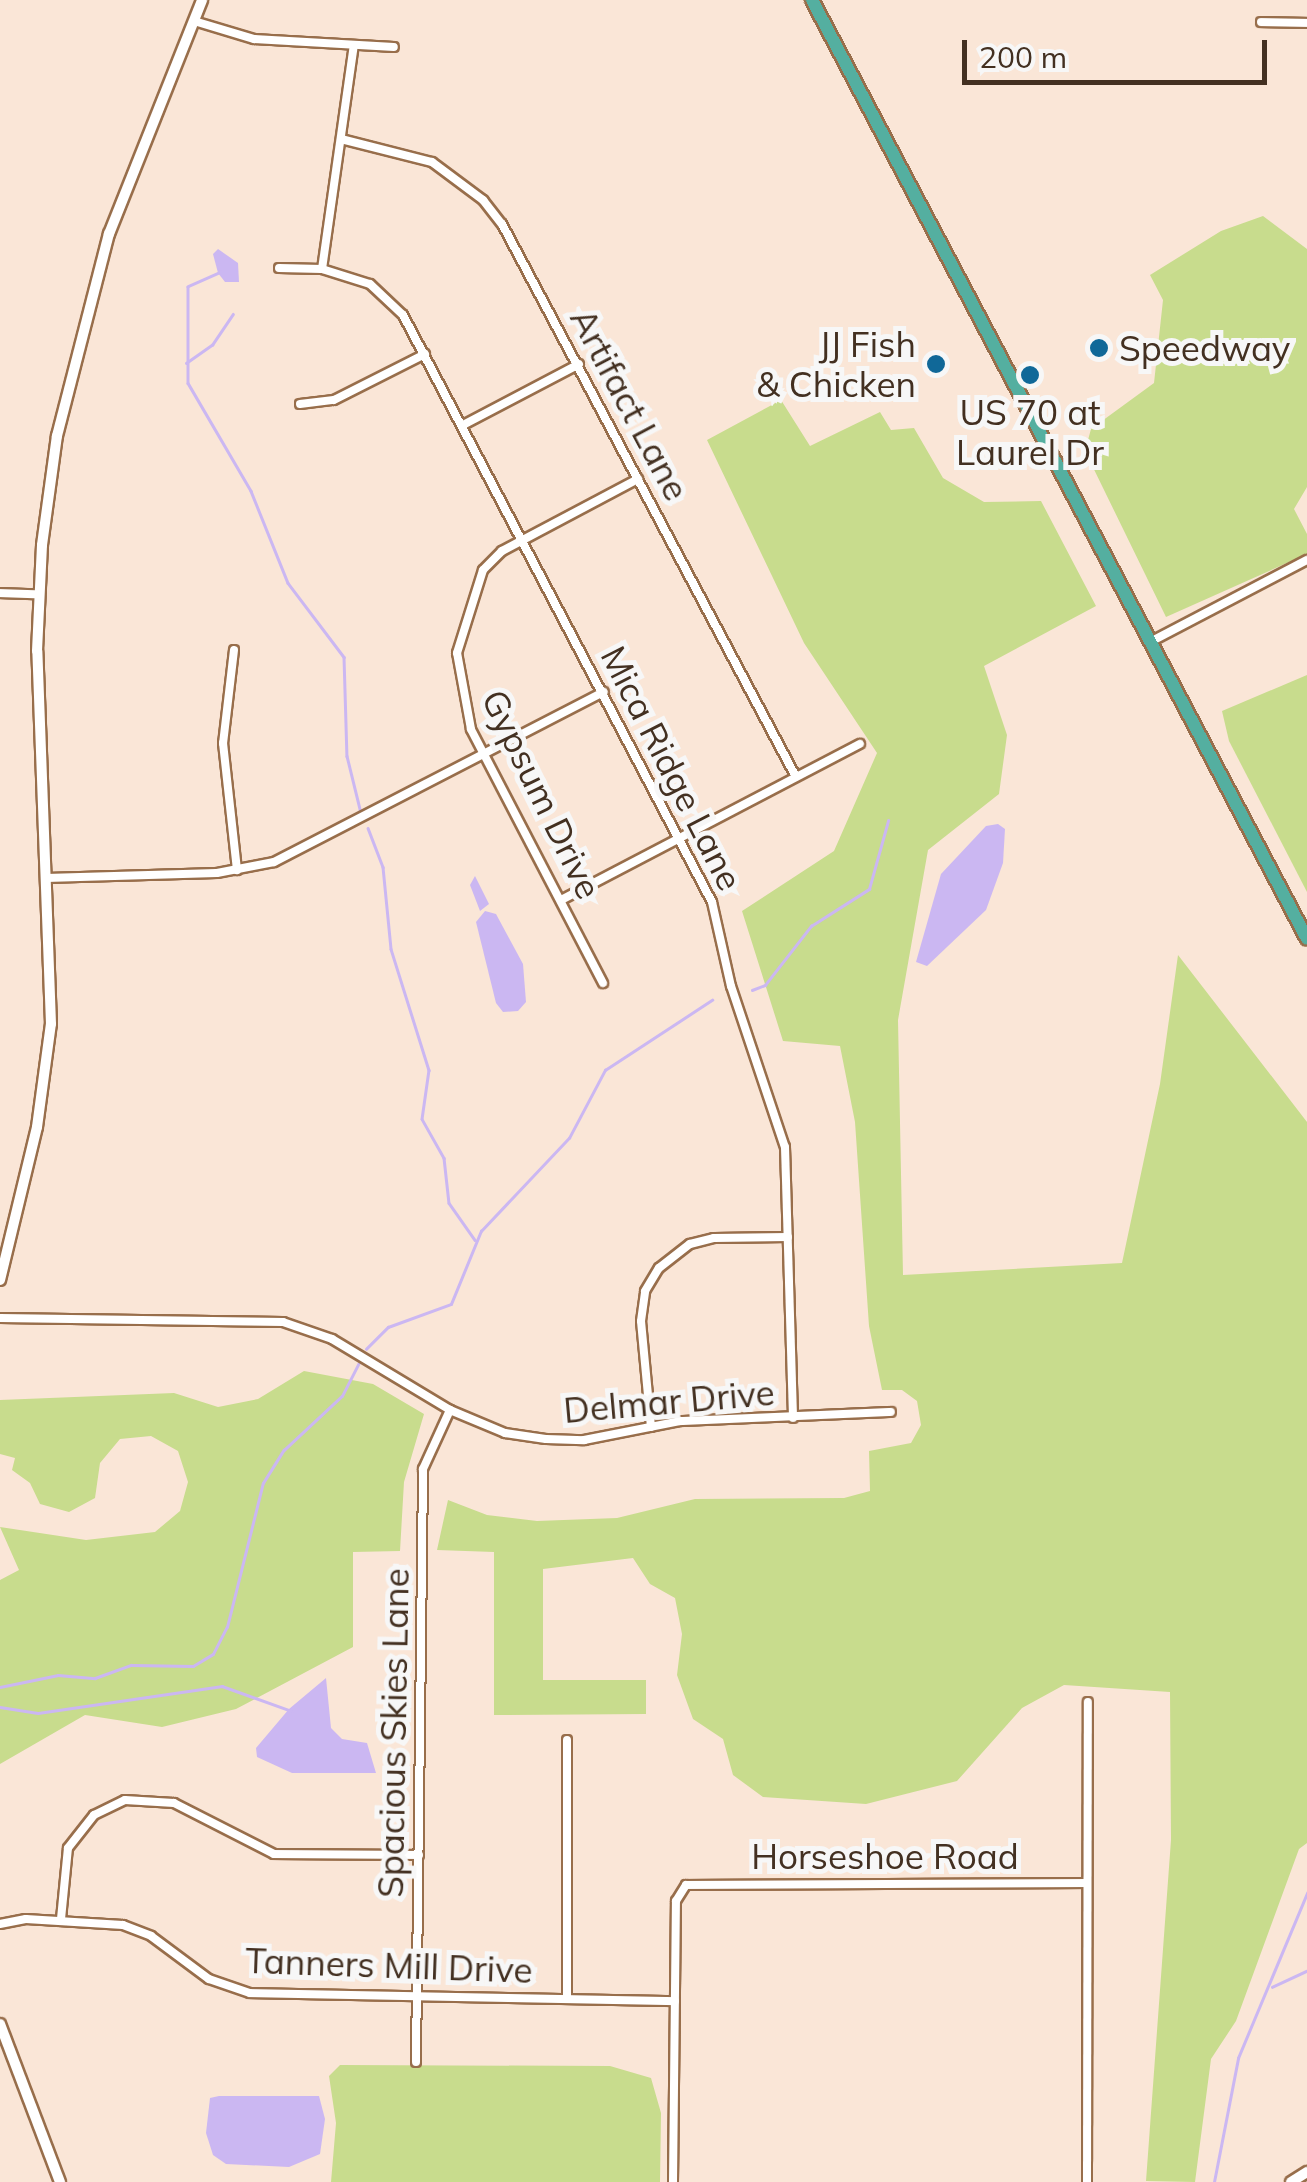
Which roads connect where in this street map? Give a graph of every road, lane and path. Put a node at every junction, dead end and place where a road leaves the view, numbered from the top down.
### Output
1 (202, 0) edge
2 (812, 0) edge
3 (194, 21) junction
4 (1262, 22) dead end
5 (1307, 23) edge
6 (354, 46) junction
7 (394, 47) dead end
8 (340, 139) junction
9 (278, 268) dead end
10 (322, 270) junction
11 (425, 354) junction
12 (578, 364) junction
13 (300, 404) dead end
14 (462, 425) junction
15 (638, 479) junction
16 (522, 537) junction
17 (1307, 560) edge
18 (0, 593) edge
19 (38, 594) junction
20 (1150, 642) junction
21 (234, 650) dead end
22 (604, 692) junction
23 (860, 744) dead end
24 (485, 756) junction
25 (796, 778) junction
26 (682, 837) junction
27 (237, 870) junction
28 (46, 878) junction
29 (563, 900) junction
30 (1307, 939) edge
31 (603, 983) dead end
32 (788, 1237) junction
33 (0, 1280) edge
34 (0, 1318) edge
35 (450, 1410) junction
36 (891, 1412) dead end
37 (793, 1418) junction
38 (650, 1427) junction
39 (1088, 1702) dead end
40 (567, 1740) dead end
41 (419, 1856) junction
42 (1086, 1883) junction
43 (61, 1919) junction
44 (0, 1924) edge
45 (417, 1997) junction
46 (567, 1998) junction
47 (675, 2001) junction
48 (0, 2024) edge
49 (416, 2062) dead end
50 (1307, 2172) edge
51 (60, 2182) edge
52 (673, 2182) edge
53 (1087, 2182) edge
54 (1291, 2182) edge

1 - 3 street
2 - 20 highway
3 - 6 street
3 - 19 street
4 - 5 street
6 - 7 street
6 - 8 street
8 - 10 street
8 - 12 street, Artifact Lane
9 - 10 street, Mica Ridge Lane
10 - 11 street, Mica Ridge Lane
11 - 13 street
11 - 14 street, Mica Ridge Lane
12 - 14 street
12 - 15 street, Artifact Lane
14 - 16 street, Mica Ridge Lane
15 - 16 street, Gypsum Drive
15 - 25 street, Artifact Lane
16 - 22 street, Mica Ridge Lane
16 - 24 street, Gypsum Drive
17 - 20 street
18 - 19 street
19 - 28 street
20 - 30 highway
21 - 27 street
22 - 24 street
22 - 26 street, Mica Ridge Lane
23 - 25 street
24 - 27 street
24 - 29 street, Gypsum Drive
25 - 26 street
26 - 29 street
26 - 32 street, Mica Ridge Lane
27 - 28 street
28 - 33 street
29 - 31 street, Gypsum Drive
32 - 37 street, Mica Ridge Lane
32 - 38 street
34 - 35 street, Delmar Drive
35 - 38 street, Delmar Drive
35 - 41 street, Spacious Skies Lane
36 - 37 street, Delmar Drive
37 - 38 street, Delmar Drive
39 - 42 street
40 - 46 street
41 - 43 street
41 - 45 street, Spacious Skies Lane
42 - 47 street, Horseshoe Road
42 - 53 street
43 - 44 street, Tanners Mill Drive
43 - 45 street, Tanners Mill Drive
45 - 46 street, Tanners Mill Drive
45 - 49 street, Spacious Skies Lane
46 - 47 street, Tanners Mill Drive
47 - 52 street, Horseshoe Road
48 - 51 street
50 - 54 street

